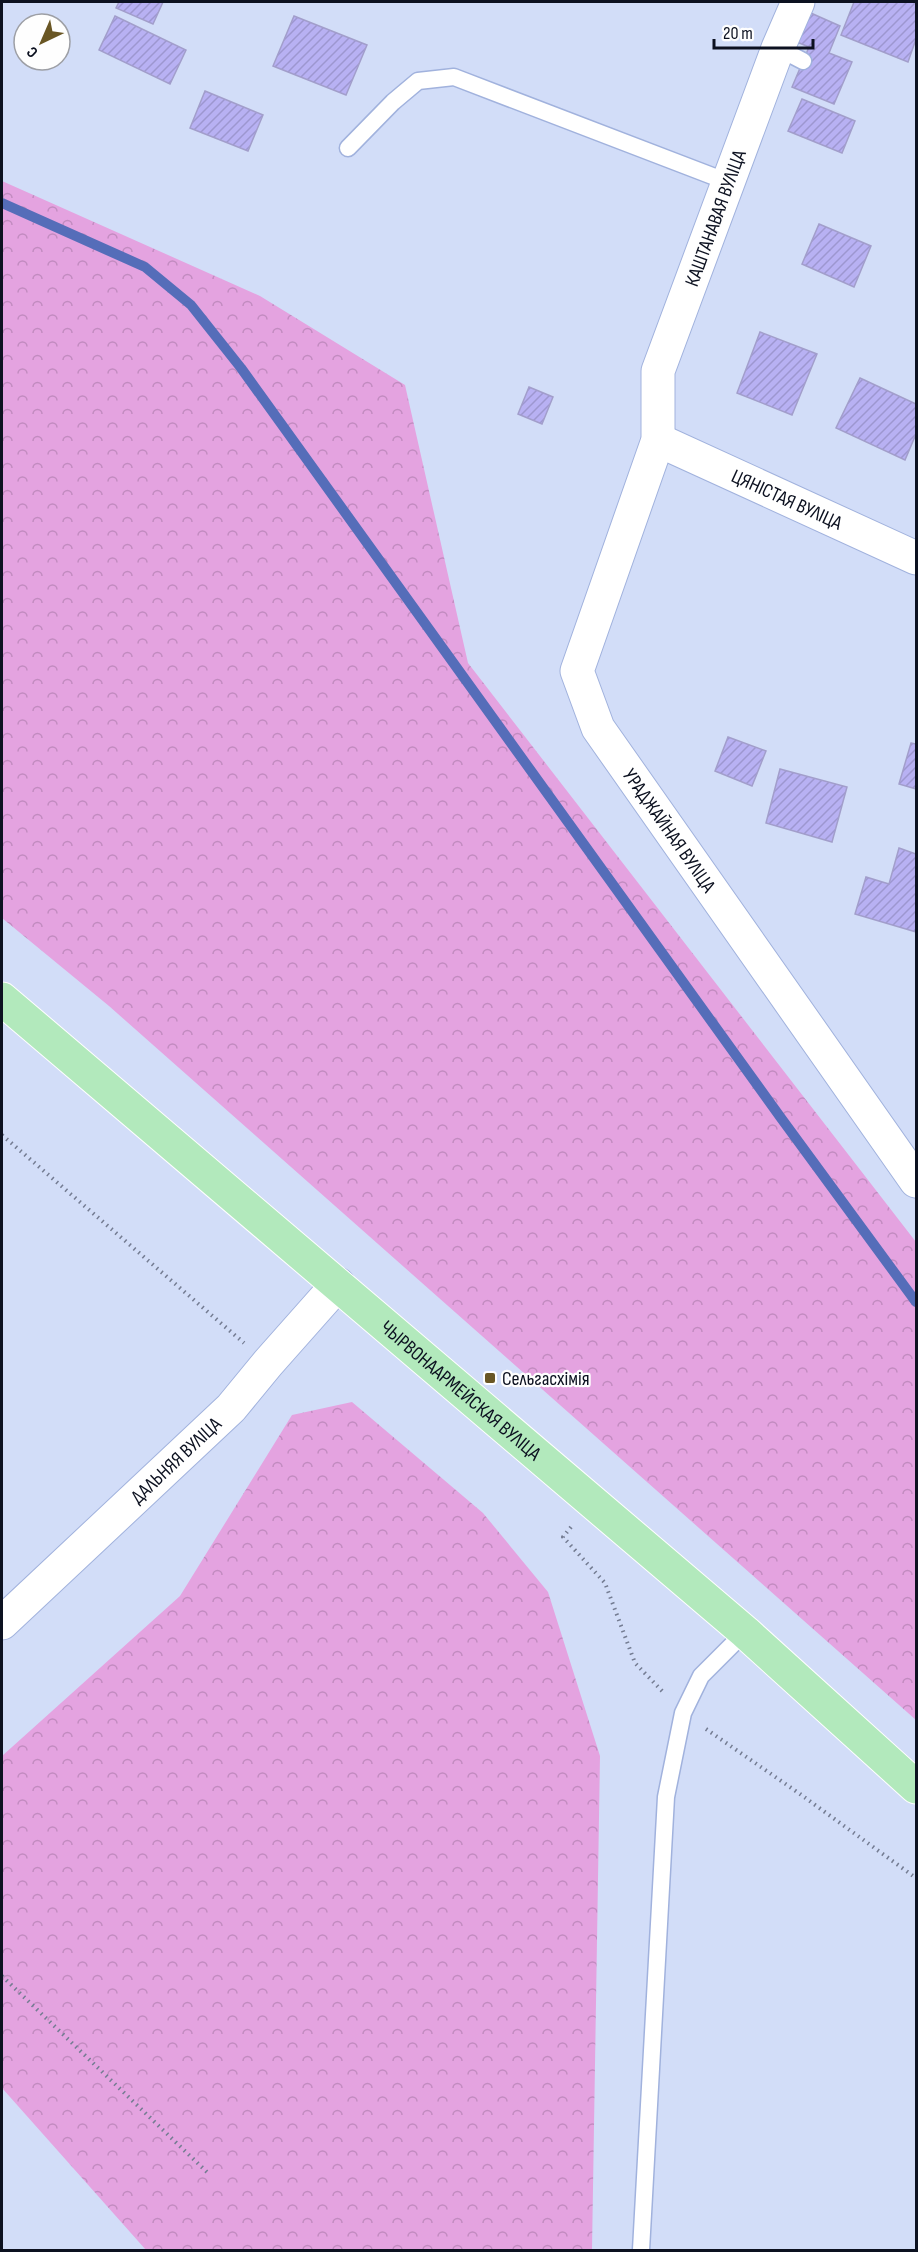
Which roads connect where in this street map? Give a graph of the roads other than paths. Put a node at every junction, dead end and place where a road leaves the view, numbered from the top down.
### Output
1 (798, 2) edge
2 (348, 148) dead end
3 (728, 182) junction
4 (658, 440) junction
5 (916, 558) edge
6 (2, 999) edge
7 (916, 1181) edge
8 (338, 1284) junction
9 (2, 1623) edge
10 (745, 1632) junction
11 (916, 1787) edge
12 (640, 2250) edge

1 - 3 street, КАШТАНАВАЯ ВУЛІЦА
2 - 3 lane
3 - 4 street, КАШТАНАВАЯ ВУЛІЦА
4 - 5 street, ЦЯНІСТАЯ ВУЛІЦА
4 - 7 street, УРАДЖАЙНАЯ ВУЛІЦА
6 - 8 main road, ЧЫРВОНААРМЕЙСКАЯ ВУЛІЦА
8 - 9 street, ДАЛЬНЯЯ ВУЛІЦА
8 - 10 main road, ЧЫРВОНААРМЕЙСКАЯ ВУЛІЦА
10 - 11 main road, ЧЫРВОНААРМЕЙСКАЯ ВУЛІЦА
10 - 12 lane

